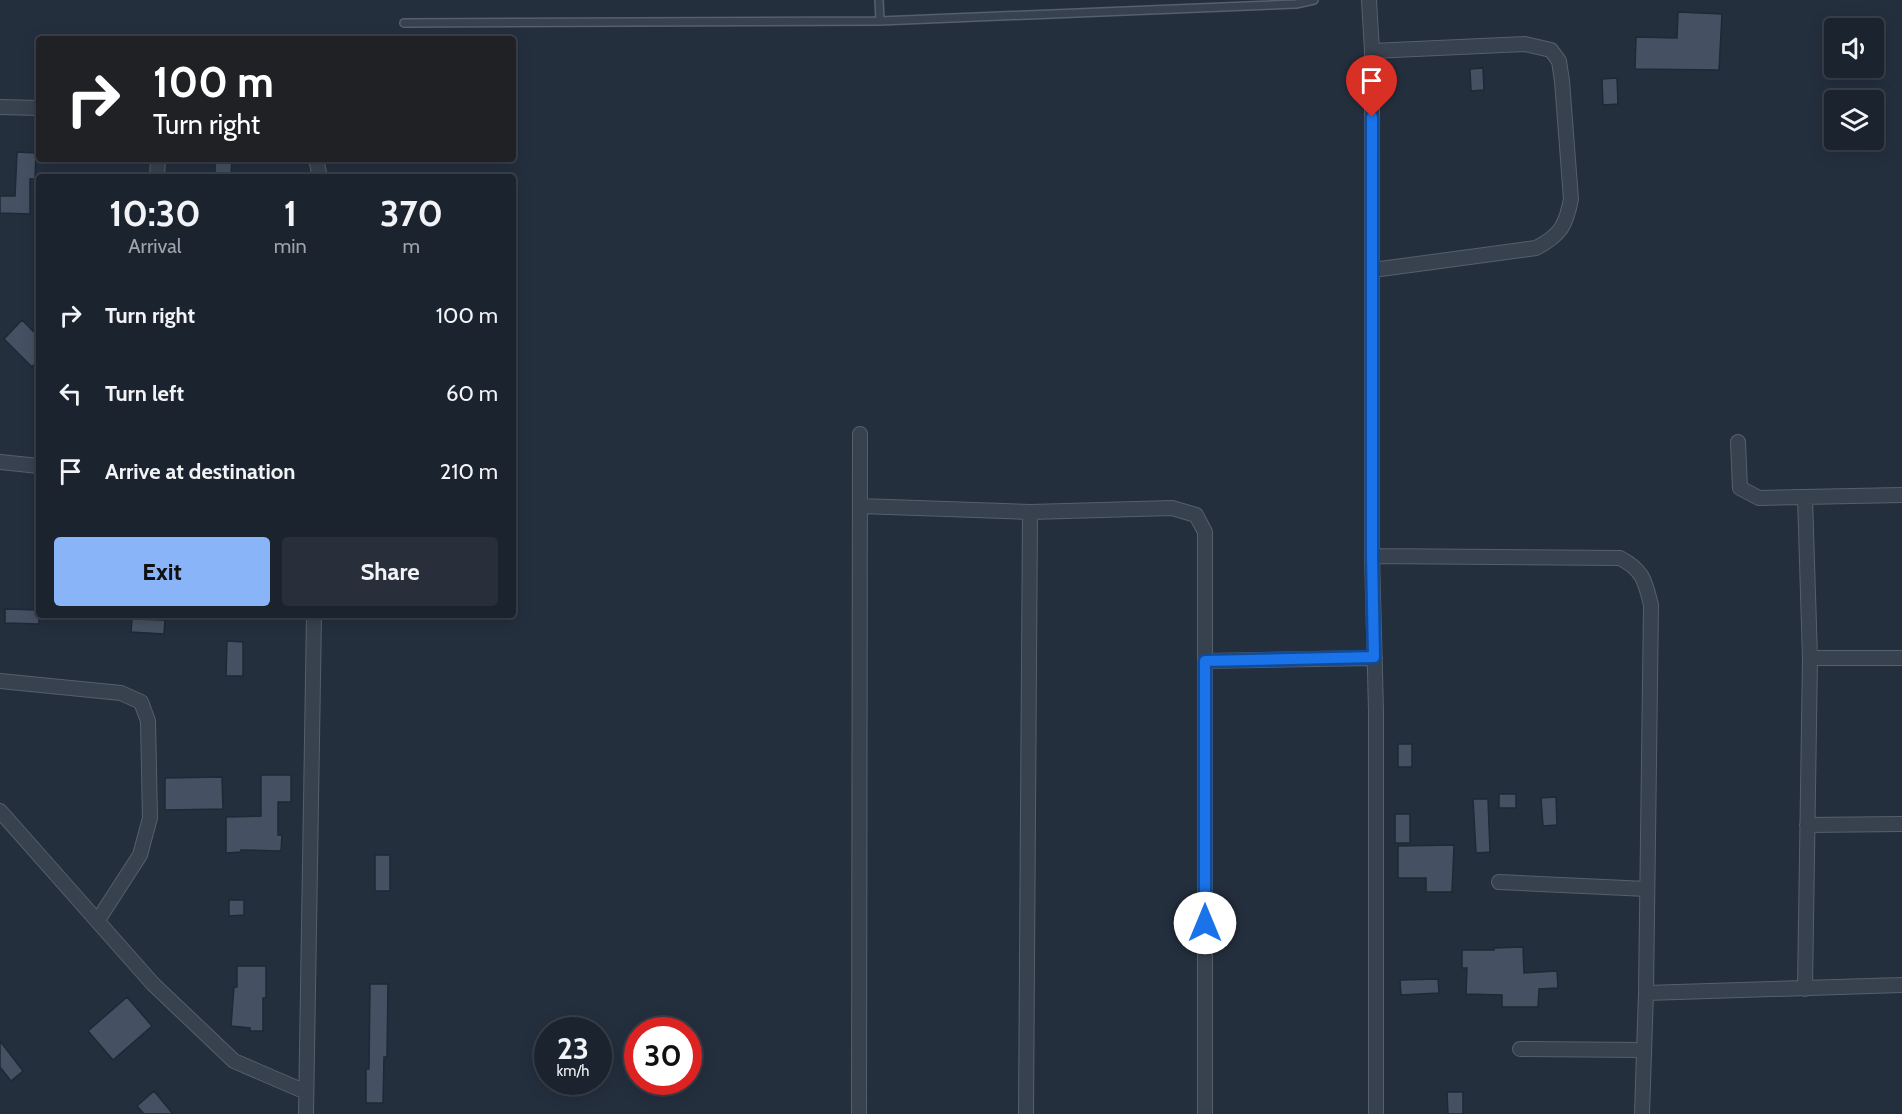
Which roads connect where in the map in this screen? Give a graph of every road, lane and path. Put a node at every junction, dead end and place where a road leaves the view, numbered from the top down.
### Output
1 (879, 0) edge
2 (1314, 0) edge
3 (1369, 0) edge
4 (880, 21) junction
5 (404, 23) dead end
6 (1372, 51) junction
7 (0, 107) edge
8 (36, 108) edge
9 (1373, 270) junction
10 (860, 434) dead end
11 (1738, 442) dead end
12 (0, 462) edge
13 (36, 466) edge
14 (1902, 495) edge
15 (1805, 497) junction
16 (860, 506) junction
17 (1030, 512) junction
18 (1372, 556) junction
19 (314, 618) edge
20 (1374, 657) junction
21 (1810, 658) junction
22 (1902, 658) edge
23 (1205, 661) junction
24 (0, 681) edge
25 (0, 811) edge
26 (1902, 824) edge
27 (1807, 825) junction
28 (1498, 882) dead end
29 (1647, 889) junction
30 (98, 920) junction
31 (1902, 985) edge
32 (1805, 989) junction
33 (1646, 993) junction
34 (1520, 1049) dead end
35 (1644, 1050) junction
36 (306, 1092) junction
37 (306, 1114) edge
38 (859, 1114) edge
39 (1026, 1114) edge
40 (1205, 1114) edge
41 (1376, 1114) edge
42 (1642, 1114) edge

1 - 4 lane
2 - 4 lane
3 - 6 street
4 - 5 lane
6 - 9 street
6 - 9 street
7 - 8 street
9 - 18 street
10 - 16 street
11 - 15 street
12 - 13 street
14 - 15 street
15 - 21 street
16 - 17 street
16 - 38 street
17 - 23 street
17 - 39 street
18 - 20 street
18 - 29 street
19 - 36 street
20 - 23 street
20 - 41 street
21 - 22 street
21 - 27 street
23 - 40 street
24 - 30 street
25 - 30 street
26 - 27 street
27 - 32 street
28 - 29 street
29 - 33 street
30 - 36 street
31 - 32 street
32 - 33 street
33 - 35 street
34 - 35 street
35 - 42 street
36 - 37 street

